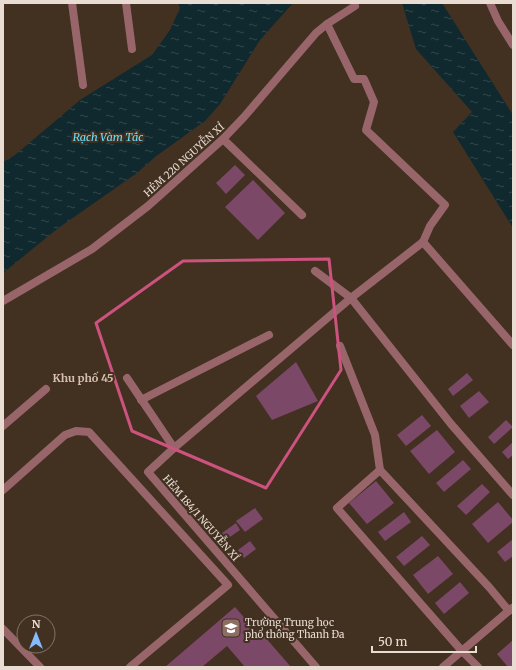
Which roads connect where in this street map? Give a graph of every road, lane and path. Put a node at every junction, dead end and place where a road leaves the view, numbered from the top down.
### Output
1 (72, 3) edge
2 (126, 3) edge
3 (490, 3) edge
4 (355, 6) dead end
5 (327, 24) junction
6 (513, 45) edge
7 (132, 49) dead end
8 (83, 85) dead end
9 (223, 139) junction
10 (302, 214) dead end
11 (422, 242) junction
12 (315, 271) dead end
13 (351, 298) junction
14 (3, 301) edge
15 (269, 334) dead end
16 (513, 345) edge
17 (340, 346) dead end
18 (127, 378) dead end
19 (46, 389) dead end
20 (141, 400) junction
21 (3, 426) edge
22 (174, 448) junction
23 (380, 470) junction
24 (3, 490) edge
25 (513, 495) edge
26 (511, 610) edge
27 (3, 629) edge
28 (462, 651) junction
29 (40, 667) edge
30 (130, 667) edge
31 (316, 667) edge
32 (443, 667) edge
33 (478, 667) edge

1 - 8 street
2 - 7 street
3 - 6 street
4 - 5 street, HẺM 220 NGUYỄN XÍ
5 - 9 street, HẺM 220 NGUYỄN XÍ
5 - 11 street
9 - 10 street
9 - 14 street, HẺM 220 NGUYỄN XÍ
11 - 13 street
11 - 16 street
12 - 13 street
13 - 22 street
13 - 25 street
15 - 20 street
17 - 23 street
18 - 20 street
19 - 21 street
20 - 22 street
22 - 31 street, HẺM 184/1 NGUYỄN XÍ
23 - 26 street
23 - 28 street
24 - 30 street
26 - 28 street
27 - 29 street
28 - 32 street
28 - 33 street

